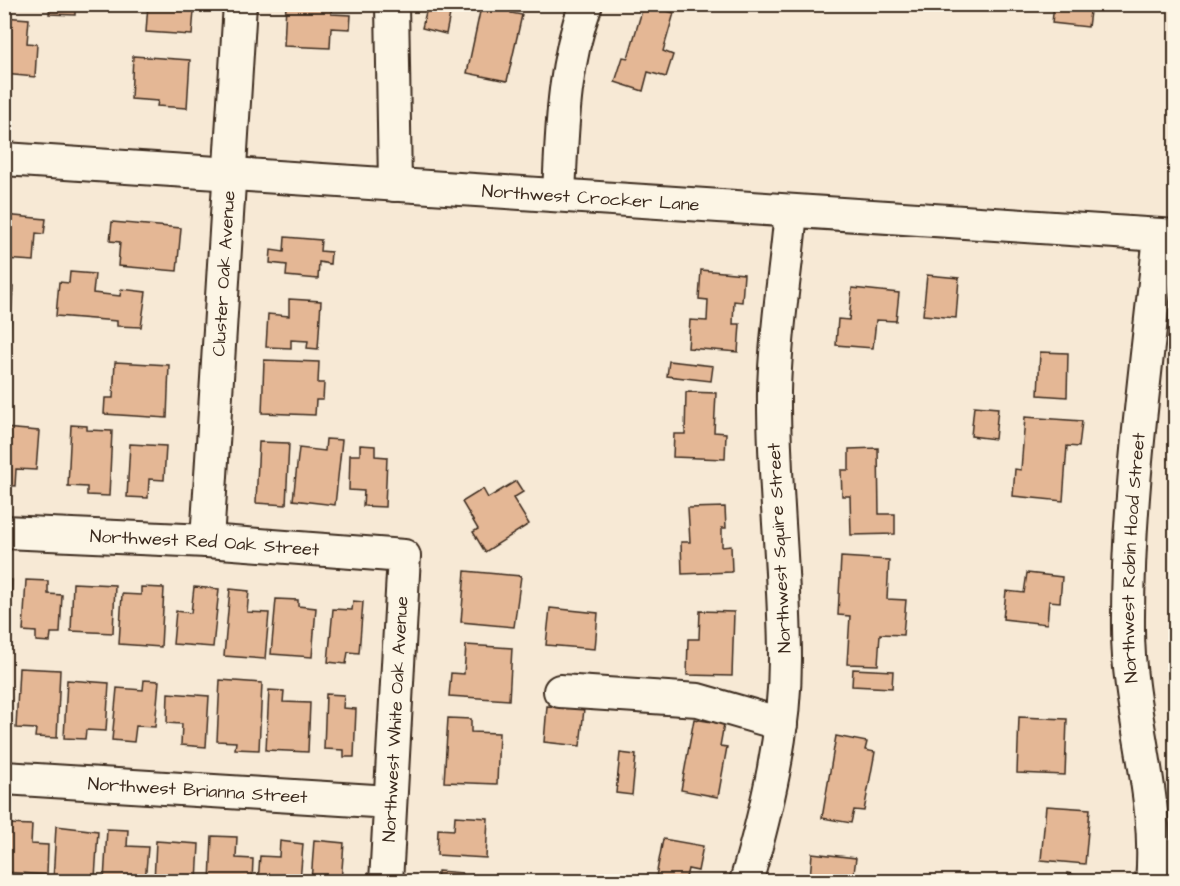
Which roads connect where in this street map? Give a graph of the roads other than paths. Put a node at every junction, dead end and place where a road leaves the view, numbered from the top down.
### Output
1 (240, 4) edge
2 (392, 4) edge
3 (586, 4) edge
4 (4, 159) edge
5 (229, 174) junction
6 (395, 185) junction
7 (559, 195) junction
8 (791, 211) junction
9 (1168, 236) edge
10 (4, 532) edge
11 (207, 541) junction
12 (404, 556) joint
13 (560, 691) dead end
14 (781, 724) junction
15 (4, 778) edge
16 (390, 802) junction
17 (386, 882) edge
18 (746, 882) edge
19 (1152, 882) edge

1 - 5 street, Cluster Oak Avenue
2 - 6 street
3 - 7 street
4 - 5 street, Northwest Crocker Lane
5 - 6 street, Northwest Crocker Lane
5 - 11 street, Cluster Oak Avenue
6 - 7 street, Northwest Crocker Lane
7 - 8 street, Northwest Crocker Lane
8 - 9 street, Northwest Crocker Lane
8 - 14 street, Northwest Squire Street
9 - 19 street, Northwest Robin Hood Street
10 - 11 street, Northwest Red Oak Street
11 - 12 street, Northwest Red Oak Street
12 - 16 street, Northwest White Oak Avenue
13 - 14 street
14 - 18 street, Northwest Squire Street
15 - 16 street, Northwest Brianna Street
16 - 17 street, Northwest White Oak Avenue

